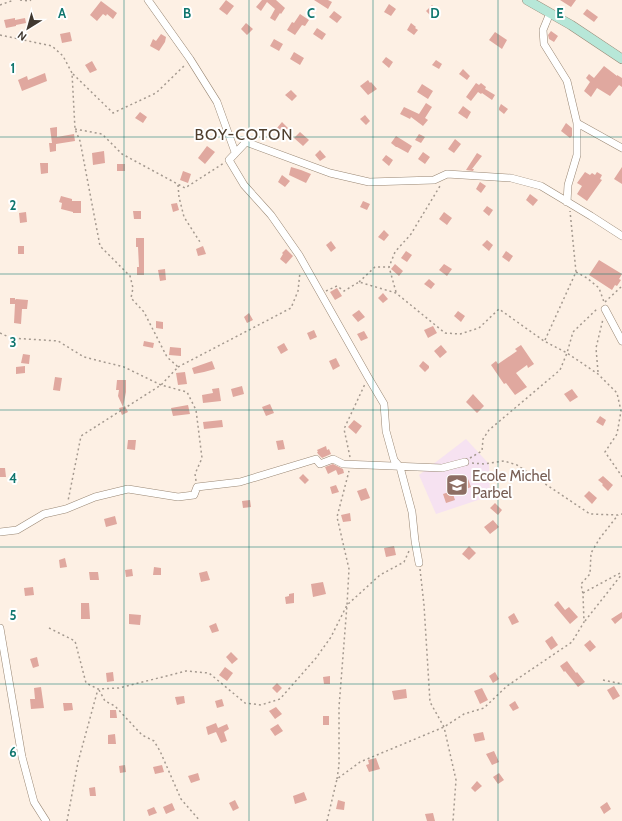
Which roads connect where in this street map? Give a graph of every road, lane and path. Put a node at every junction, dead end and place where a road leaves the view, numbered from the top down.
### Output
1 (14, 0) edge
2 (20, 0) edge
3 (31, 0) edge
4 (148, 0) edge
5 (530, 1) edge
6 (0, 5) edge
7 (550, 13) junction
8 (0, 35) edge
9 (190, 59) junction
10 (622, 59) edge
11 (72, 74) junction
12 (577, 123) junction
13 (75, 129) junction
14 (622, 148) edge
15 (235, 152) junction
16 (229, 160) junction
17 (447, 174) junction
18 (178, 185) junction
19 (567, 202) junction
20 (622, 236) edge
21 (200, 242) dead end
22 (389, 267) junction
23 (300, 272) dead end
24 (576, 272) junction
25 (359, 282) junction
26 (622, 286) edge
27 (321, 293) junction
28 (396, 293) junction
29 (602, 308) junction
30 (0, 333) edge
31 (544, 341) junction
32 (622, 341) edge
33 (567, 353) junction
34 (178, 367) junction
35 (598, 374) junction
36 (368, 377) junction
37 (161, 386) junction
38 (465, 462) junction
39 (351, 464) junction
40 (400, 467) junction
41 (622, 477) edge
42 (197, 487) junction
43 (66, 509) junction
44 (622, 514) edge
45 (618, 515) junction
46 (0, 532) edge
47 (415, 541) junction
48 (419, 563) joint
49 (622, 573) edge
50 (583, 594) junction
51 (347, 604) junction
52 (584, 622) junction
53 (0, 628) edge
54 (49, 628) dead end
55 (603, 680) dead end
56 (622, 684) edge
57 (98, 689) junction
58 (444, 726) junction
59 (337, 779) junction
60 (46, 821) edge
61 (67, 821) edge
62 (200, 821) edge
63 (327, 821) edge
64 (453, 821) edge

1 - 6 path
2 - 3 path
4 - 9 street
5 - 7 street
7 - 10 street
7 - 12 street
8 - 11 path
9 - 11 path
9 - 15 street
11 - 13 path
12 - 14 street
12 - 19 street
13 - 18 path
13 - 34 path
15 - 16 street
15 - 17 street
16 - 18 path
16 - 27 street
17 - 19 street
17 - 22 path
18 - 21 path
19 - 20 street
19 - 24 path
22 - 25 path
22 - 28 path
23 - 34 path
24 - 26 path
24 - 31 path
25 - 27 path
25 - 28 path
27 - 36 street
28 - 31 path
29 - 32 street
29 - 33 path
29 - 35 path
30 - 37 path
31 - 33 path
33 - 35 path
33 - 38 path
34 - 37 path
35 - 41 path
36 - 39 path
36 - 40 street
37 - 42 path
37 - 43 path
38 - 40 street
38 - 45 path
39 - 40 street
39 - 42 street
39 - 51 path
40 - 47 street
42 - 43 street
43 - 46 street
44 - 45 path
45 - 50 path
47 - 48 street
47 - 51 path
48 - 58 path
49 - 50 path
49 - 52 path
50 - 52 path
51 - 57 path
51 - 59 path
52 - 58 path
53 - 60 street
54 - 57 path
55 - 56 path
57 - 61 path
57 - 62 path
58 - 59 path
58 - 64 path
59 - 63 path

